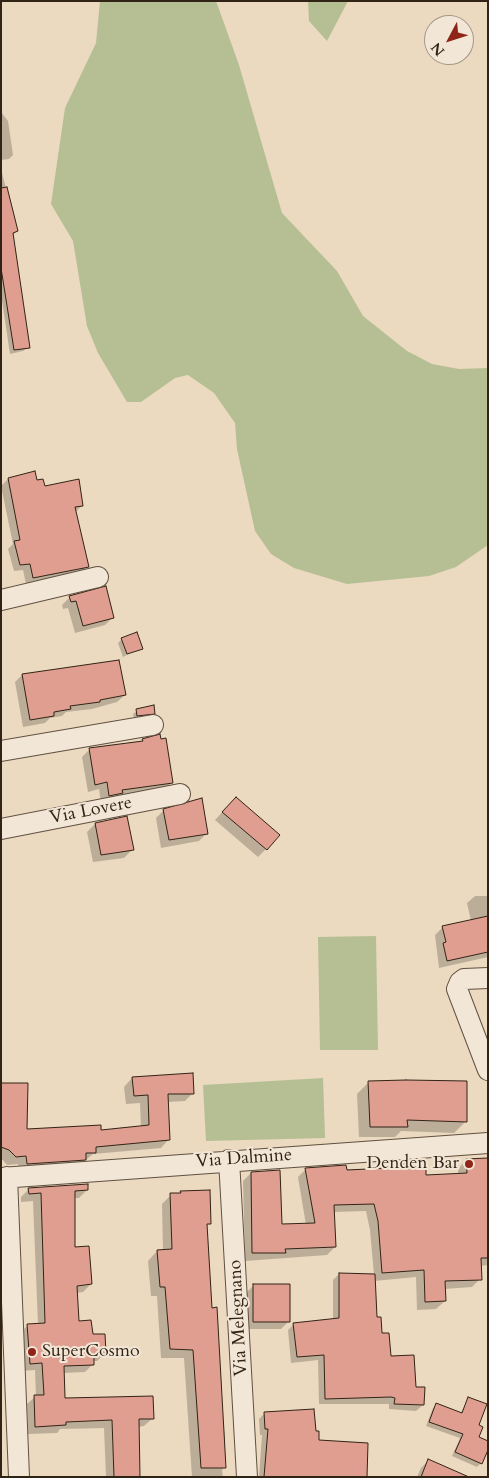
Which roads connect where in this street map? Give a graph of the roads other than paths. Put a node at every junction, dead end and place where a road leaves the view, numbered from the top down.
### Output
1 (98, 577) dead end
2 (1, 600) edge
3 (153, 725) dead end
4 (1, 752) edge
5 (180, 794) dead end
6 (1, 829) edge
7 (488, 978) edge
8 (488, 1070) edge
9 (488, 1143) edge
10 (229, 1160) junction
11 (4, 1177) edge
12 (19, 1477) edge
13 (247, 1477) edge

1 - 2 street
3 - 4 street
5 - 6 street, Via Lovere
7 - 8 street
9 - 10 street, Via Dalmine
10 - 11 street, Via Dalmine
10 - 13 street, Via Melegnano
11 - 12 street

